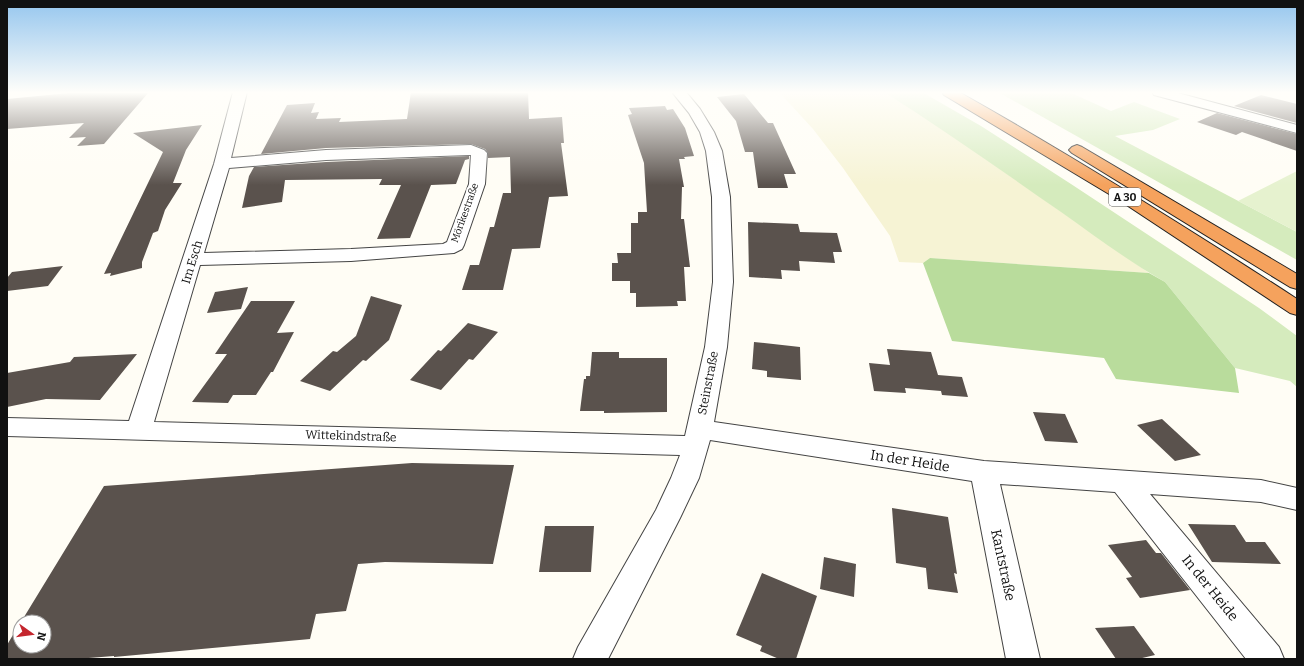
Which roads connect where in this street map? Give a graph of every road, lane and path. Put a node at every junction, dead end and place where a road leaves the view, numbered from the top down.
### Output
1 (232, 123) edge
2 (702, 123) edge
3 (1004, 123) edge
4 (1029, 123) edge
5 (1275, 123) edge
6 (1297, 129) edge
7 (222, 164) junction
8 (192, 259) junction
9 (1297, 283) edge
10 (1297, 308) edge
11 (7, 427) edge
12 (139, 430) junction
13 (697, 437) junction
14 (984, 472) junction
15 (1122, 481) junction
16 (1297, 499) edge
17 (590, 659) edge
18 (1023, 659) edge
19 (1267, 659) edge

1 - 7 street, Im Esch
2 - 13 street, Steinstraße
3 - 10 highway, A 30
4 - 9 highway, A 30
5 - 6 street
7 - 8 street, Im Esch
7 - 8 street, Mörikestraße
8 - 12 street, Im Esch
11 - 12 street, Wittekindstraße
12 - 13 street, Wittekindstraße
13 - 14 street, In der Heide
13 - 17 street, Steinstraße
14 - 15 street, In der Heide
14 - 18 street, Kantstraße
15 - 16 street, In der Heide
15 - 19 street, In der Heide

